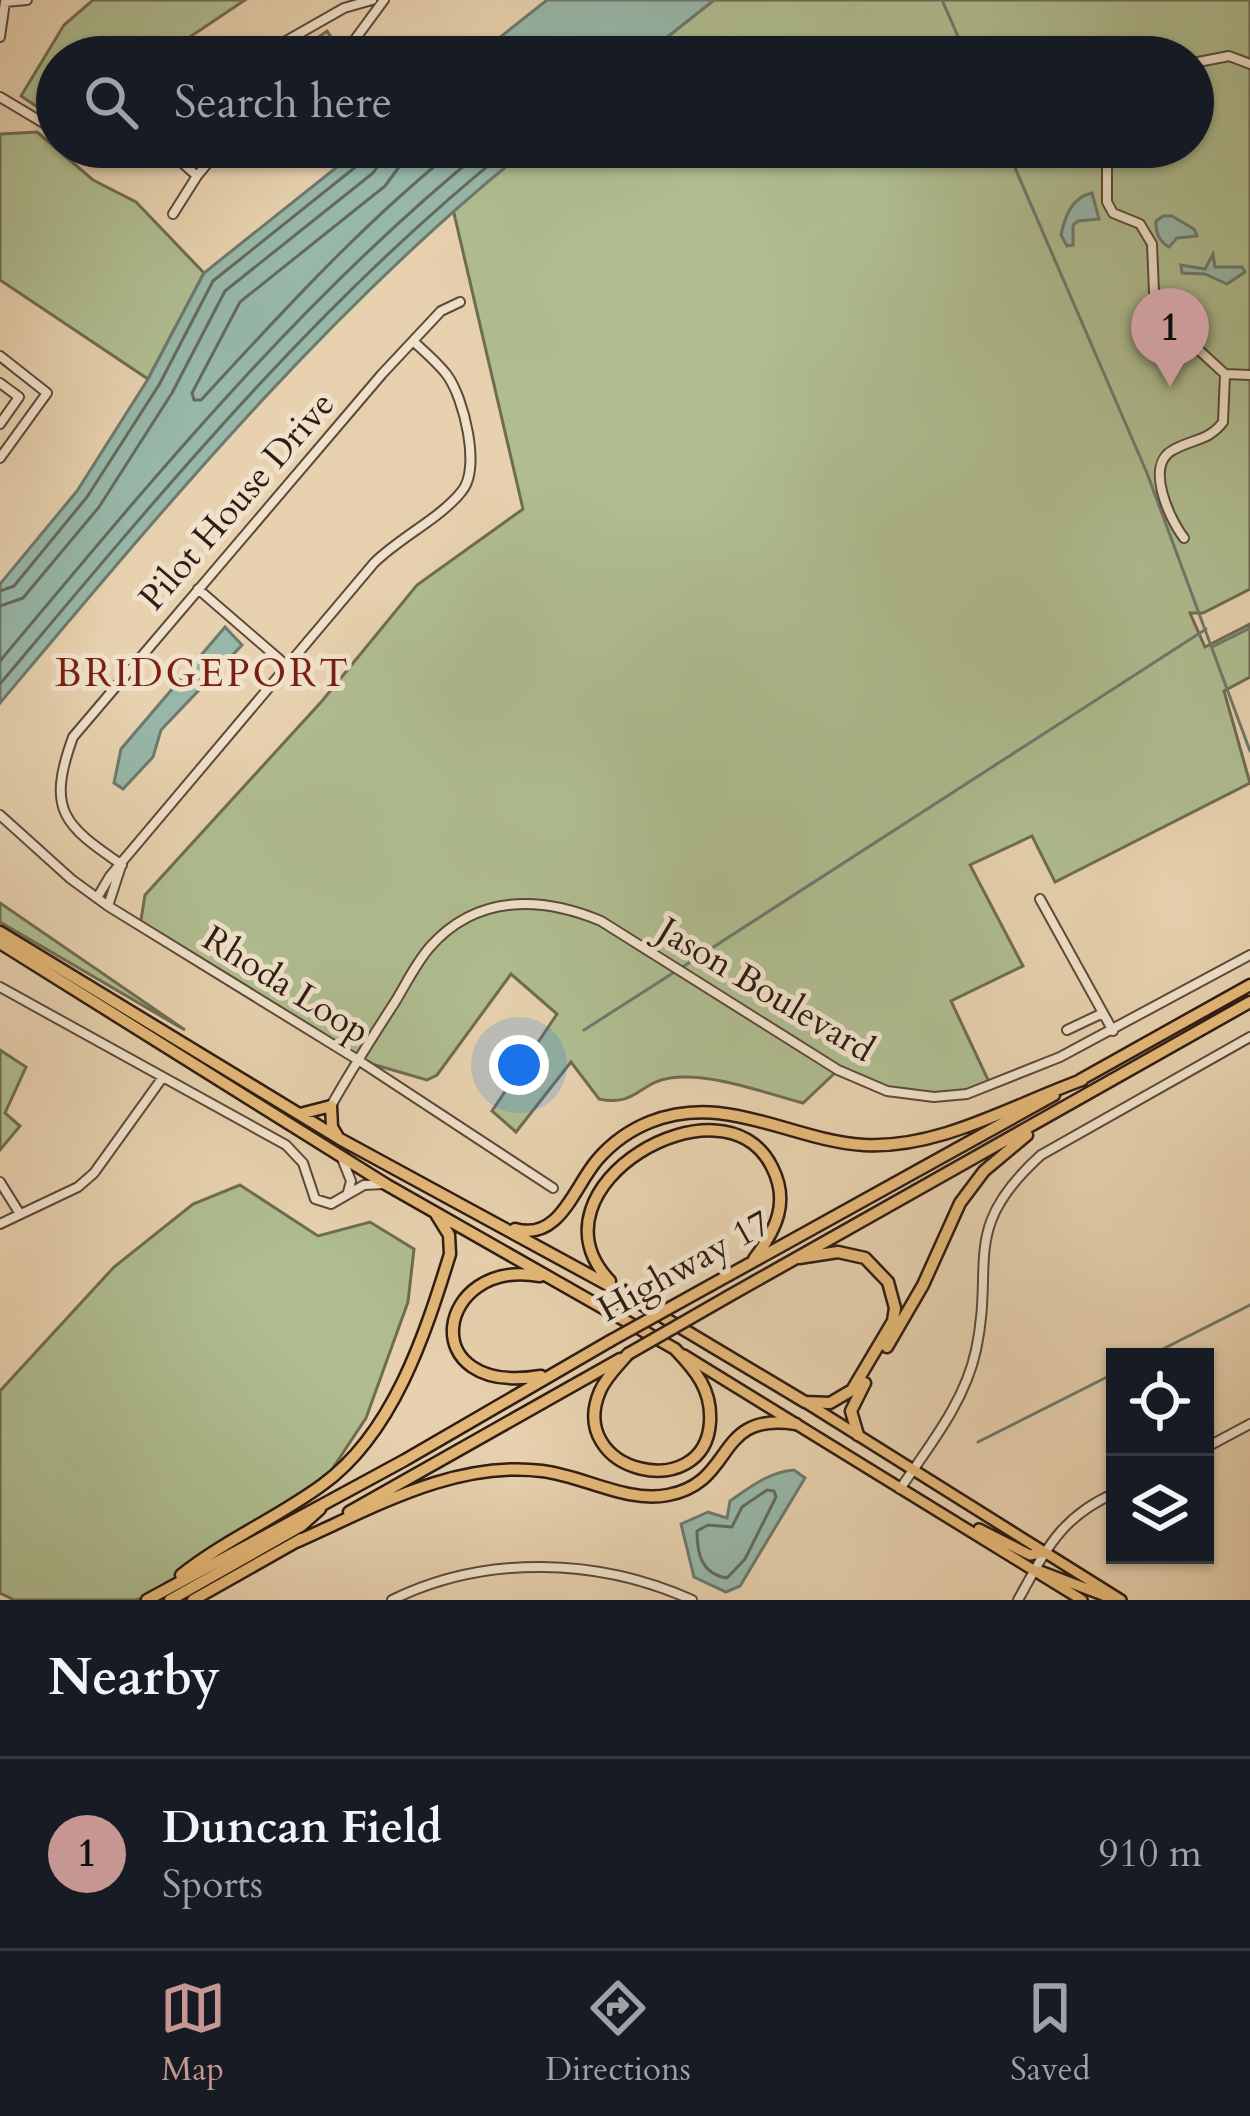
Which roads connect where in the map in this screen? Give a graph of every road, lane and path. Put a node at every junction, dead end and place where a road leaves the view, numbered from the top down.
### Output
1 (27, 0) edge
2 (372, 0) edge
3 (384, 0) edge
4 (3, 1) edge
5 (295, 36) edge
6 (357, 36) edge
7 (0, 37) edge
8 (1214, 59) edge
9 (1250, 64) edge
10 (0, 97) edge
11 (36, 118) edge
12 (188, 168) edge
13 (204, 168) edge
14 (1107, 168) edge
15 (197, 176) junction
16 (173, 214) dead end
17 (460, 302) dead end
18 (414, 342) junction
19 (0, 356) edge
20 (1225, 374) junction
21 (1250, 375) edge
22 (0, 383) edge
23 (19, 397) junction
24 (36, 409) junction
25 (0, 424) edge
26 (0, 458) edge
27 (1184, 538) dead end
28 (198, 590) junction
29 (286, 665) junction
30 (0, 815) edge
31 (122, 865) junction
32 (97, 898) junction
33 (1040, 899) dead end
34 (108, 906) junction
35 (0, 932) edge
36 (0, 944) edge
37 (1250, 955) edge
38 (1250, 985) edge
39 (0, 987) edge
40 (1250, 1002) edge
41 (1103, 1013) junction
42 (1067, 1030) dead end
43 (1113, 1031) junction
44 (1250, 1037) edge
45 (358, 1060) junction
46 (163, 1077) junction
47 (1082, 1079) junction
48 (331, 1106) junction
49 (298, 1114) junction
50 (1047, 1117) junction
51 (340, 1139) junction
52 (338, 1155) junction
53 (0, 1182) edge
54 (387, 1185) junction
55 (554, 1188) dead end
56 (346, 1198) junction
57 (435, 1211) junction
58 (20, 1214) junction
59 (496, 1223) junction
60 (0, 1224) edge
61 (800, 1258) junction
62 (752, 1262) junction
63 (553, 1279) junction
64 (620, 1292) junction
65 (675, 1349) junction
66 (628, 1354) junction
67 (550, 1375) junction
68 (805, 1402) junction
69 (796, 1424) junction
70 (1250, 1424) edge
71 (858, 1435) junction
72 (1214, 1443) edge
73 (913, 1469) junction
74 (900, 1489) junction
75 (337, 1495) junction
76 (1106, 1498) edge
77 (948, 1517) junction
78 (296, 1542) junction
79 (1046, 1552) junction
80 (1034, 1571) junction
81 (152, 1597) edge
82 (170, 1600) edge
83 (193, 1600) edge
84 (392, 1600) edge
85 (692, 1600) edge
86 (1018, 1600) edge
87 (1082, 1600) edge
88 (1117, 1600) edge

1 - 4 street
2 - 5 street
3 - 6 street
4 - 7 street
8 - 9 street
10 - 11 street
12 - 15 street
13 - 15 street
14 - 20 street
15 - 16 street
17 - 18 street, Pilot House Drive
18 - 28 street, Pilot House Drive
18 - 29 street
19 - 24 street
20 - 21 street
20 - 27 street
22 - 23 street
23 - 24 street
23 - 25 street
24 - 26 street
28 - 29 street
28 - 31 street, Pilot House Drive
29 - 31 street
30 - 32 street, Rhoda Loop
31 - 32 street
31 - 34 street
32 - 34 street, Rhoda Loop
33 - 41 street
34 - 45 street, Rhoda Loop
35 - 49 highway
36 - 52 highway
37 - 43 street, Jason Boulevard
38 - 47 highway, Highway 17
39 - 46 street
40 - 50 highway, Highway 17
41 - 42 street
41 - 43 street
43 - 45 street, Jason Boulevard
44 - 73 street
45 - 48 street, Jason Boulevard
45 - 55 street, Rhoda Loop
46 - 56 street
46 - 58 street
47 - 59 highway
47 - 62 highway, Highway 17
48 - 49 highway
48 - 51 highway
49 - 51 highway
50 - 61 highway, Highway 17
50 - 71 highway
51 - 59 highway
52 - 54 highway
52 - 56 street
53 - 58 street
54 - 56 street
54 - 57 highway
57 - 63 highway
57 - 81 highway
58 - 60 street
59 - 64 highway
61 - 66 highway, Highway 17, bridge
61 - 68 highway
62 - 64 highway
62 - 67 highway, Highway 17, bridge
63 - 65 highway
63 - 67 highway
64 - 68 highway
65 - 66 highway
65 - 69 main road
66 - 78 highway, Highway 17
67 - 75 highway, Highway 17
68 - 71 main road
69 - 74 main road
69 - 78 highway
70 - 72 street
71 - 73 main road
73 - 74 street
73 - 79 main road
74 - 77 main road
75 - 81 highway, Highway 17
75 - 82 highway
76 - 79 street
77 - 79 main road
77 - 80 main road
78 - 83 highway, Highway 17
79 - 80 street
79 - 88 main road
80 - 86 street
80 - 87 main road
80 - 88 main road
84 - 85 street

